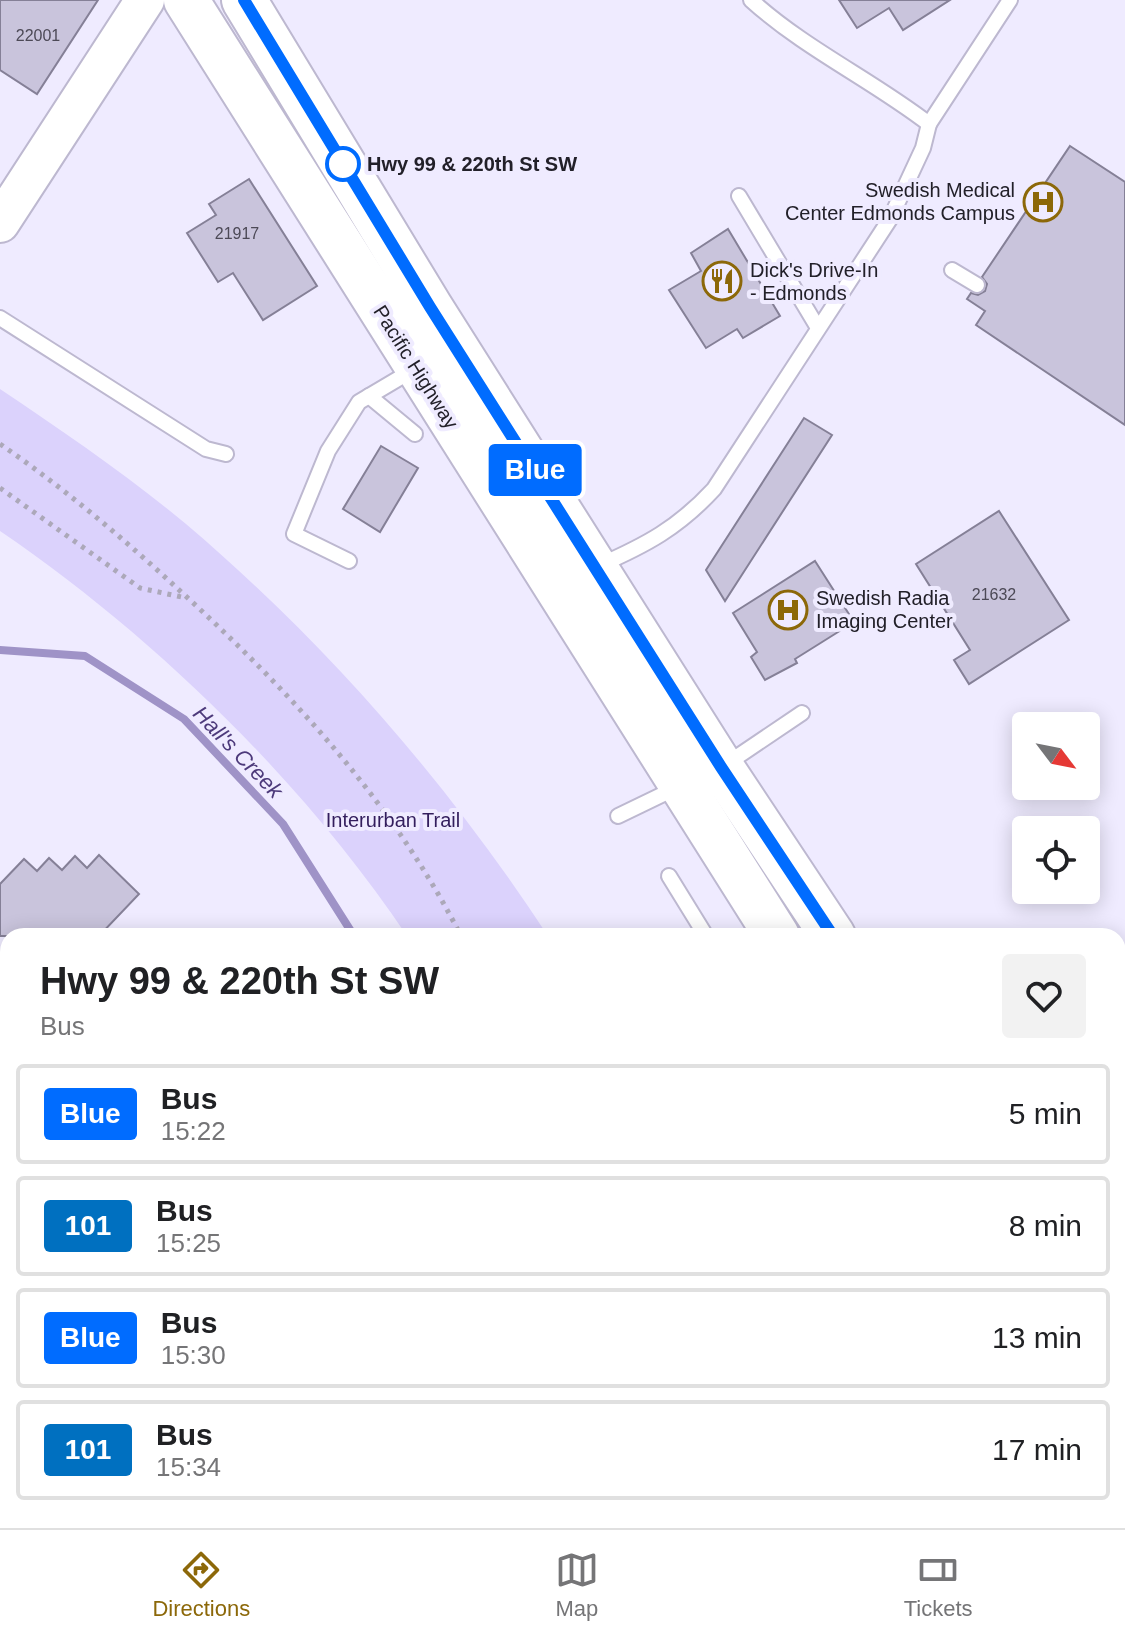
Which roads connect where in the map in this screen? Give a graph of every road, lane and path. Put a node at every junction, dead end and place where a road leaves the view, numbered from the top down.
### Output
1 (145, 0) edge
2 (186, 0) edge
3 (244, 0) edge
4 (751, 0) edge
5 (1010, 0) edge
6 (929, 124) junction
7 (739, 196) dead end
8 (0, 223) edge
9 (952, 270) dead end
10 (977, 285) dead end
11 (0, 318) edge
12 (818, 328) junction
13 (417, 368) junction
14 (369, 396) junction
15 (415, 434) dead end
16 (0, 444) edge
17 (226, 454) dead end
18 (0, 488) edge
19 (349, 561) dead end
20 (597, 567) junction
21 (189, 599) junction
22 (802, 713) dead end
23 (721, 767) junction
24 (682, 785) junction
25 (618, 816) dead end
26 (669, 876) dead end
27 (456, 928) edge
28 (701, 928) edge
29 (772, 928) edge
30 (828, 928) edge

1 - 8 main road
2 - 13 highway, Pacific Highway
3 - 20 highway
4 - 6 lane
5 - 6 lane
6 - 12 lane
7 - 12 lane
9 - 10 lane
11 - 17 lane
12 - 20 lane
13 - 14 lane
13 - 24 highway, Pacific Highway
14 - 15 lane
14 - 19 lane
16 - 21 path
18 - 21 path
20 - 23 highway
21 - 27 path
22 - 23 lane
23 - 30 highway
24 - 25 lane
24 - 29 highway, Pacific Highway
26 - 28 lane

